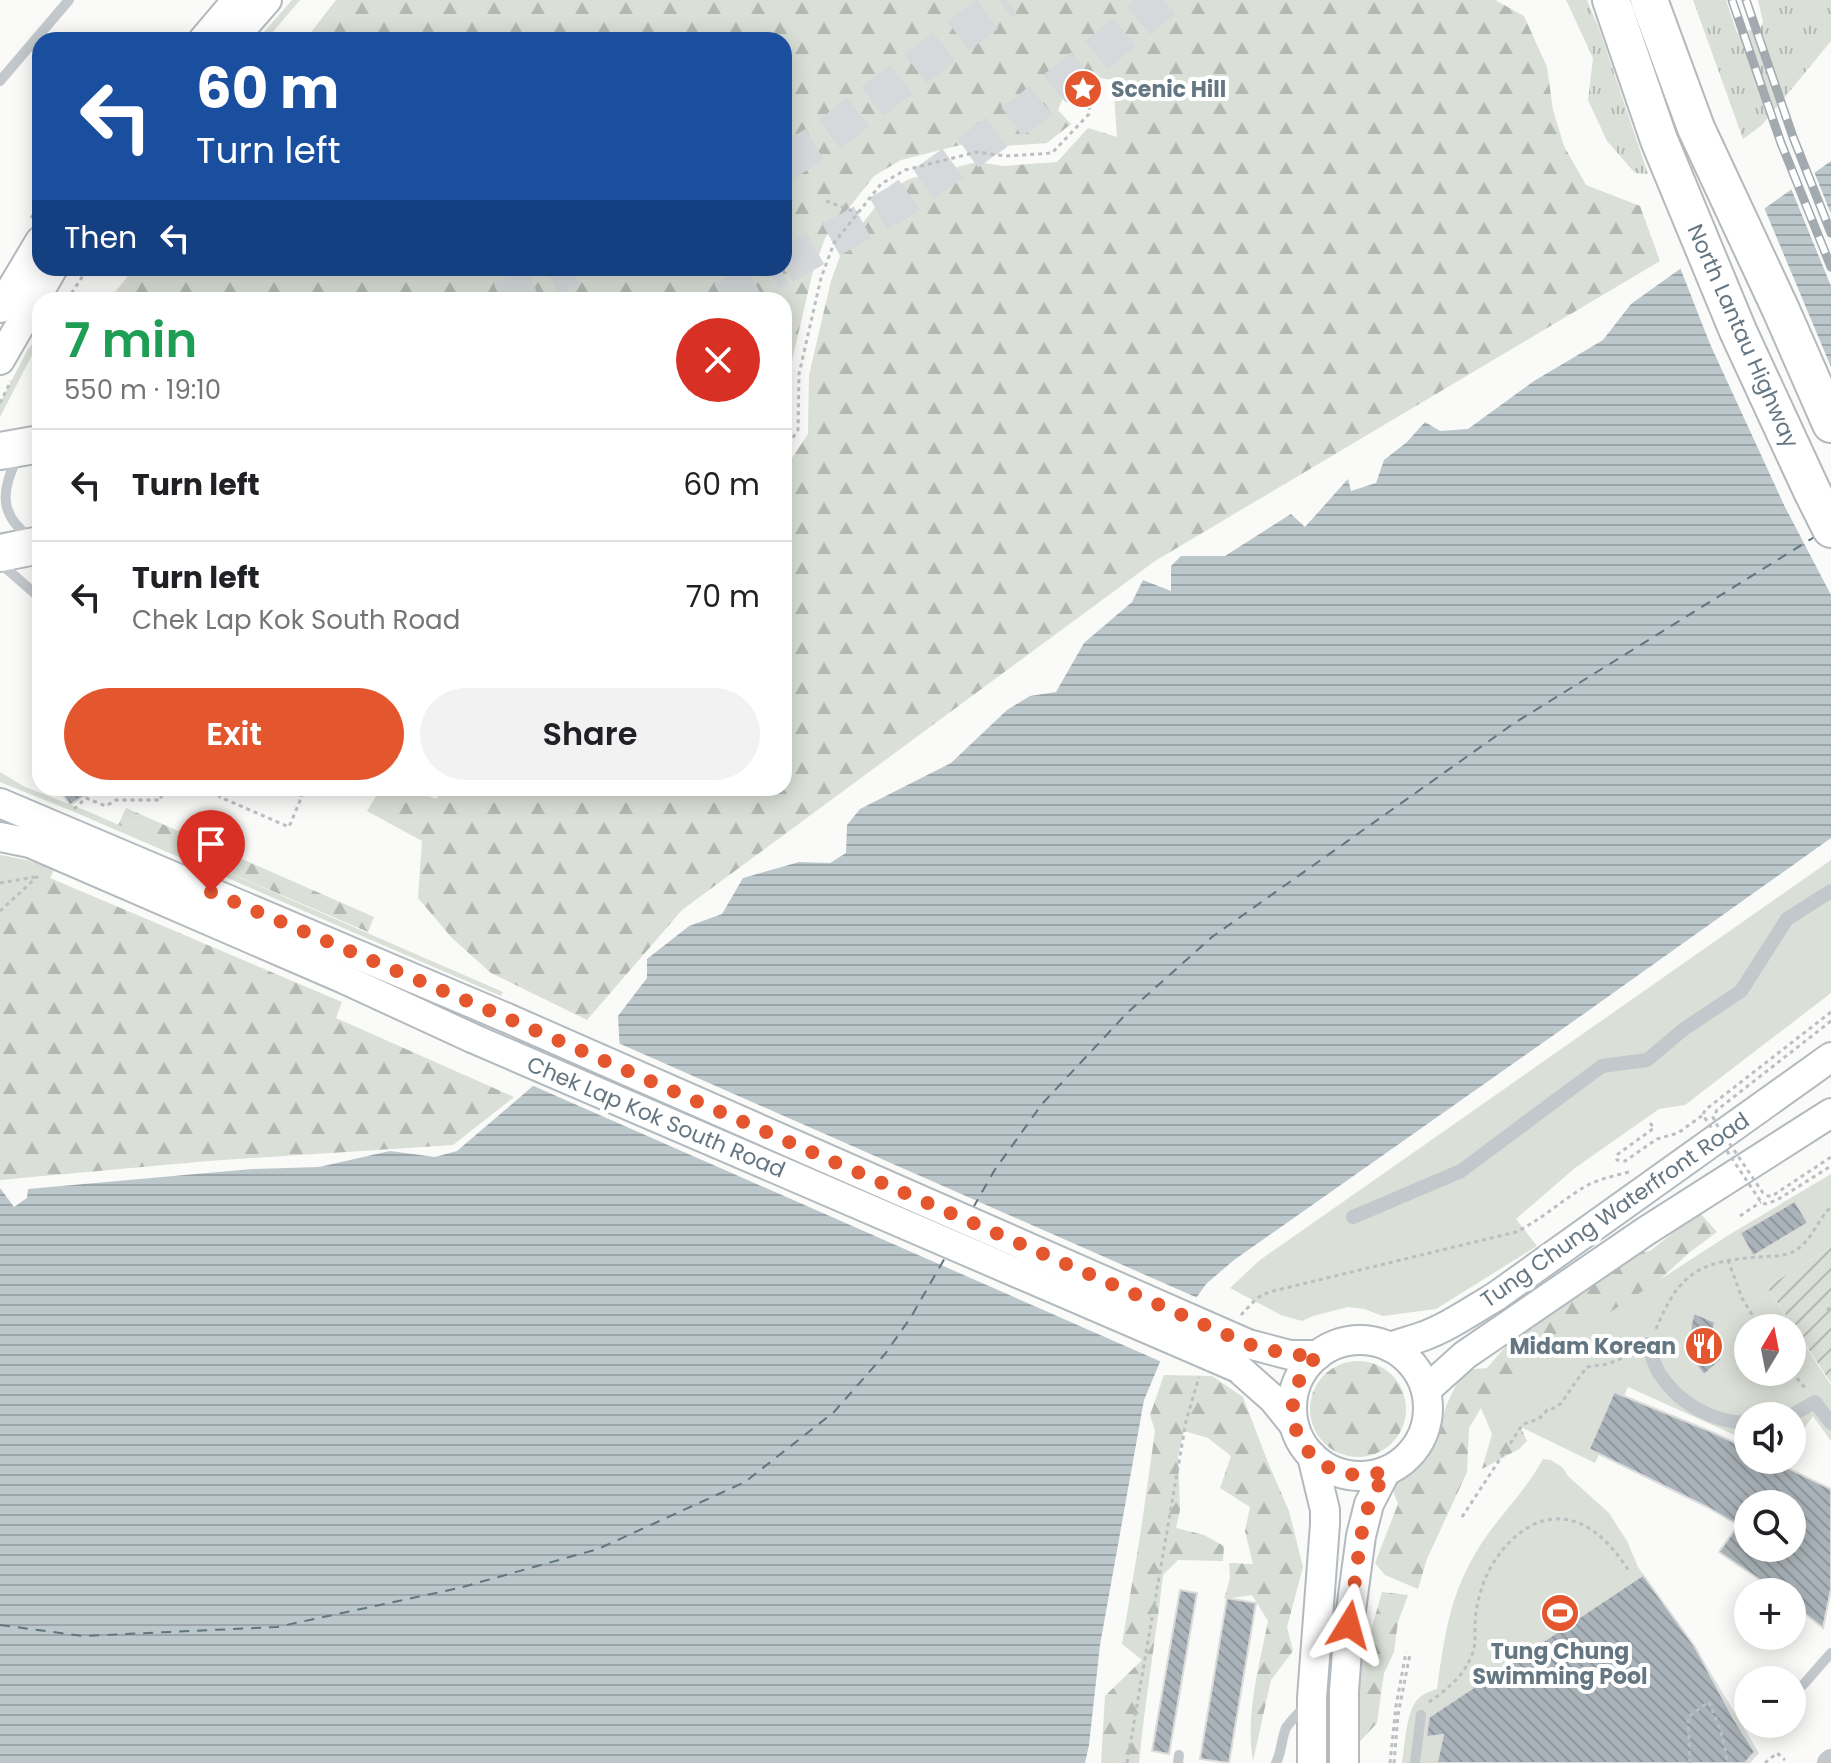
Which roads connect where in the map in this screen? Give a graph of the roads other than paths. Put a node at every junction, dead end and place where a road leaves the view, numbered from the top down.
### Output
1 (69, 0) edge
2 (237, 0) edge
3 (267, 0) edge
4 (1611, 0) edge
5 (1649, 0) edge
6 (42, 32) edge
7 (210, 32) edge
8 (239, 32) edge
9 (32, 43) edge
10 (0, 81) edge
11 (32, 254) edge
12 (32, 304) edge
13 (0, 308) edge
14 (0, 360) edge
15 (1831, 424) edge
16 (25, 449) edge
17 (0, 466) edge
18 (1831, 529) edge
19 (17, 550) edge
20 (32, 581) edge
21 (0, 803) edge
22 (0, 837) edge
23 (1831, 891) edge
24 (1831, 1057) edge
25 (1831, 1113) edge
26 (1353, 1217) dead end
27 (1647, 1344) road end
28 (1390, 1347) junction
29 (1318, 1355) junction
30 (1243, 1356) junction
31 (1426, 1390) junction
32 (1806, 1407) edge
33 (1734, 1423) edge
34 (1831, 1423) edge
35 (1294, 1425) junction
36 (1312, 1456) junction
37 (1386, 1471) junction
38 (1831, 1653) edge
39 (1806, 1682) edge
40 (1312, 1698) junction
41 (1421, 1715) road end
42 (1276, 1763) edge
43 (1312, 1763) edge
44 (1344, 1763) edge
45 (1415, 1763) edge

1 - 6 lane
2 - 7 main road
3 - 8 main road
4 - 18 highway, North Lantau Highway
5 - 15 highway, North Lantau Highway
9 - 10 lane
11 - 13 main road
12 - 14 main road
16 - 17 lane
16 - 19 lane
19 - 20 lane
21 - 30 main road, Chek Lap Kok South Road, bridge
22 - 30 main road, Chek Lap Kok South Road, bridge
23 - 26 street
24 - 28 main road, Tung Chung Waterfront Road
25 - 31 main road, Tung Chung Waterfront Road
27 - 33 street
28 - 29 main road
28 - 31 main road
29 - 30 main road, Chek Lap Kok South Road
29 - 35 main road
30 - 35 main road, Chek Lap Kok South Road
31 - 37 main road
32 - 34 street
35 - 36 main road
36 - 37 main road
36 - 40 main road
37 - 44 main road
38 - 39 lane
40 - 42 lane
40 - 43 main road
41 - 45 lane

